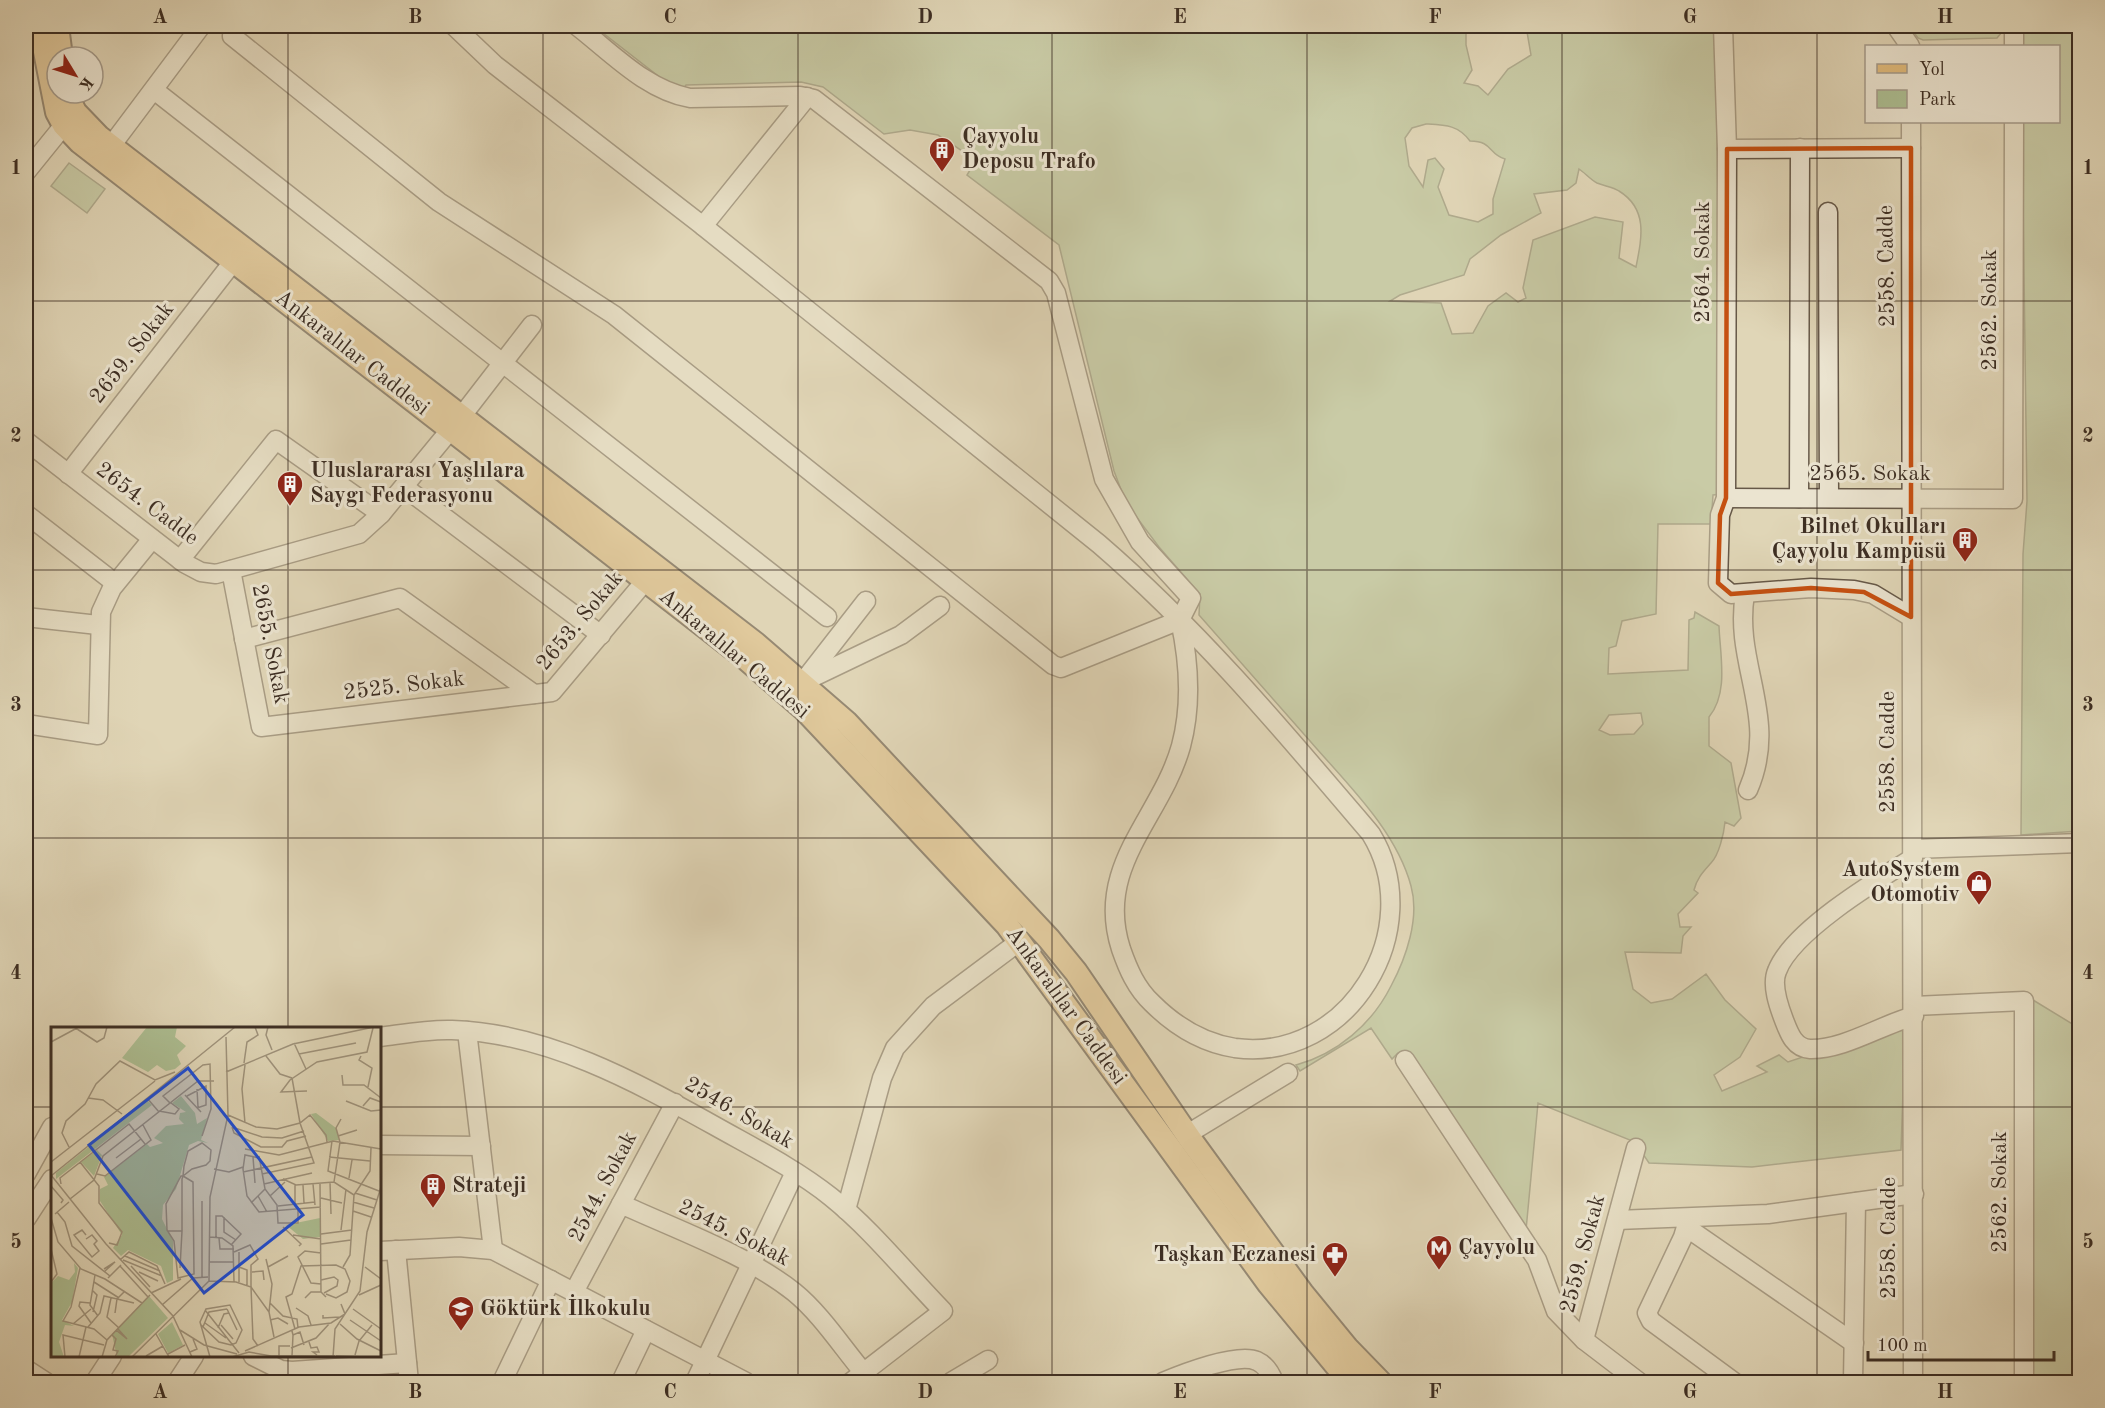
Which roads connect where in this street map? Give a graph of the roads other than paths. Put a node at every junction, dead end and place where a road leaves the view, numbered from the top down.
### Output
1 (40, 26) edge
2 (57, 26) edge
3 (201, 26) edge
4 (233, 26) edge
5 (454, 26) edge
6 (577, 26) edge
7 (1723, 26) edge
8 (1896, 26) edge
9 (2014, 26) edge
10 (59, 45) edge
11 (1909, 45) edge
12 (2014, 45) edge
13 (154, 90) junction
14 (807, 96) junction
15 (68, 110) edge
16 (1911, 123) edge
17 (2014, 123) edge
18 (111, 146) junction
19 (1800, 148) junction
20 (1911, 148) junction
21 (1727, 149) junction
22 (26, 172) edge
23 (1828, 212) dead end
24 (703, 226) junction
25 (233, 262) junction
26 (532, 325) dead end
27 (502, 363) junction
28 (456, 423) junction
29 (26, 441) edge
30 (68, 474) junction
31 (404, 486) junction
32 (1726, 498) junction
33 (1799, 498) junction
34 (1829, 498) junction
35 (1912, 498) junction
36 (2013, 499) joint
37 (26, 514) edge
38 (381, 514) junction
39 (152, 539) junction
40 (180, 560) junction
41 (231, 570) junction
42 (646, 580) junction
43 (115, 583) junction
44 (1745, 594) junction
45 (866, 601) dead end
46 (940, 606) dead end
47 (26, 617) edge
48 (827, 617) dead end
49 (1911, 617) junction
50 (1180, 620) junction
51 (98, 625) junction
52 (601, 634) junction
53 (244, 639) junction
54 (803, 682) junction
55 (543, 693) junction
56 (26, 724) edge
57 (261, 727) joint
58 (1749, 790) dead end
59 (2079, 843) edge
60 (1913, 853) junction
61 (1040, 927) junction
62 (1020, 941) junction
63 (1914, 1011) junction
64 (467, 1031) junction
65 (381, 1037) edge
66 (1405, 1060) dead end
67 (1288, 1073) dead end
68 (675, 1103) junction
69 (51, 1129) edge
70 (1186, 1135) junction
71 (381, 1145) edge
72 (481, 1146) junction
73 (1636, 1148) dead end
74 (795, 1172) junction
75 (26, 1174) edge
76 (51, 1181) edge
77 (1914, 1194) junction
78 (1856, 1202) junction
79 (621, 1204) junction
80 (846, 1210) junction
81 (26, 1219) edge
82 (1617, 1220) junction
83 (1685, 1222) junction
84 (493, 1250) junction
85 (388, 1251) edge
86 (751, 1265) junction
87 (1277, 1277) junction
88 (551, 1280) junction
89 (574, 1292) junction
90 (646, 1330) junction
91 (1584, 1340) junction
92 (1854, 1343) junction
93 (111, 1357) edge
94 (193, 1357) edge
95 (256, 1357) edge
96 (988, 1360) dead end
97 (705, 1361) junction
98 (407, 1363) junction
99 (26, 1369) edge
100 (858, 1378) edge
101 (46, 1383) edge
102 (94, 1383) edge
103 (177, 1383) edge
104 (409, 1383) edge
105 (502, 1383) edge
106 (621, 1383) edge
107 (695, 1383) edge
108 (746, 1383) edge
109 (951, 1383) edge
110 (1163, 1383) edge
111 (1274, 1383) edge
112 (1350, 1383) edge
113 (1380, 1383) edge
114 (1639, 1383) edge
115 (1734, 1383) edge
116 (1853, 1383) edge
117 (1912, 1383) edge
118 (2024, 1383) edge

1 - 15 main road, Ankaralılar Caddesi
2 - 10 main road
3 - 13 street
4 - 50 street
5 - 24 street
6 - 14 street
7 - 21 street, 2564. Sokak
8 - 11 street
9 - 12 street
13 - 18 street
13 - 27 street
14 - 24 street
14 - 50 street
15 - 18 main road, Ankaralılar Caddesi
15 - 22 street
15 - 25 main road, Ankaralılar Caddesi
16 - 20 street, 2558. Cadde
17 - 36 street, 2562. Sokak
18 - 28 main road, Ankaralılar Caddesi
19 - 20 street
19 - 21 street
19 - 33 street
20 - 35 street, 2558. Cadde
21 - 32 street, 2564. Sokak
23 - 34 street
24 - 50 street
25 - 28 main road, Ankaralılar Caddesi
25 - 30 street, 2659. Sokak
26 - 27 street, 2654. Cadde
27 - 28 street, 2654. Cadde
27 - 48 street
28 - 31 street, 2654. Cadde
28 - 42 main road, Ankaralılar Caddesi
28 - 54 main road, Ankaralılar Caddesi
29 - 30 street, 2654. Cadde
30 - 39 street, 2654. Cadde
31 - 38 street, 2654. Cadde
31 - 52 street
32 - 33 street, 2565. Sokak
32 - 44 street, 2564. Sokak
33 - 34 street, 2565. Sokak
34 - 35 street, 2565. Sokak
35 - 36 street, 2565. Sokak
35 - 49 street, 2558. Cadde
37 - 43 street
38 - 40 street
38 - 41 street, 2654. Cadde
39 - 40 street, 2654. Cadde
39 - 43 street
40 - 41 street, 2654. Cadde
41 - 53 street, 2655. Sokak
42 - 52 street, 2653. Sokak
42 - 62 main road, Ankaralılar Caddesi
43 - 51 street
44 - 49 street
44 - 58 street
45 - 54 street
46 - 54 street
47 - 51 street
49 - 60 street, 2558. Cadde
50 - 50 street
51 - 56 street
52 - 55 street, 2653. Sokak
53 - 55 street
53 - 57 street, 2655. Sokak
54 - 61 main road, Ankaralılar Caddesi
55 - 57 street, 2525. Sokak
59 - 60 street
60 - 63 street, 2558. Cadde
60 - 63 street
61 - 62 main road
61 - 70 main road, Ankaralılar Caddesi
62 - 80 street
62 - 87 main road, Ankaralılar Caddesi
63 - 77 street, 2558. Cadde
63 - 118 street, 2562. Sokak
64 - 65 street, 2546. Sokak
64 - 68 street, 2546. Sokak
64 - 72 street
66 - 91 street
67 - 70 street
68 - 74 street, 2546. Sokak
68 - 79 street, 2544. Sokak
69 - 75 street
70 - 87 main road, Ankaralılar Caddesi
71 - 72 street
72 - 84 street
73 - 82 street, 2559. Sokak
74 - 80 street, 2546. Sokak
74 - 86 street
76 - 81 street
77 - 78 street
77 - 117 street, 2558. Cadde
78 - 83 street
78 - 92 street
79 - 86 street, 2545. Sokak
79 - 89 street, 2544. Sokak
80 - 100 street, 2546. Sokak
82 - 83 street
82 - 91 street, 2559. Sokak
83 - 92 street
83 - 115 street
84 - 85 street
84 - 88 street
85 - 98 street
86 - 97 street
86 - 100 street, 2545. Sokak
87 - 112 main road, Ankaralılar Caddesi
87 - 113 main road, Ankaralılar Caddesi
88 - 89 street
88 - 105 street
89 - 90 street
90 - 97 street
90 - 106 street
91 - 114 street, 2559. Sokak
92 - 116 street
93 - 102 street
94 - 103 street
95 - 98 street
96 - 109 street
97 - 107 street
97 - 108 street
98 - 104 street
99 - 101 street
110 - 111 street

